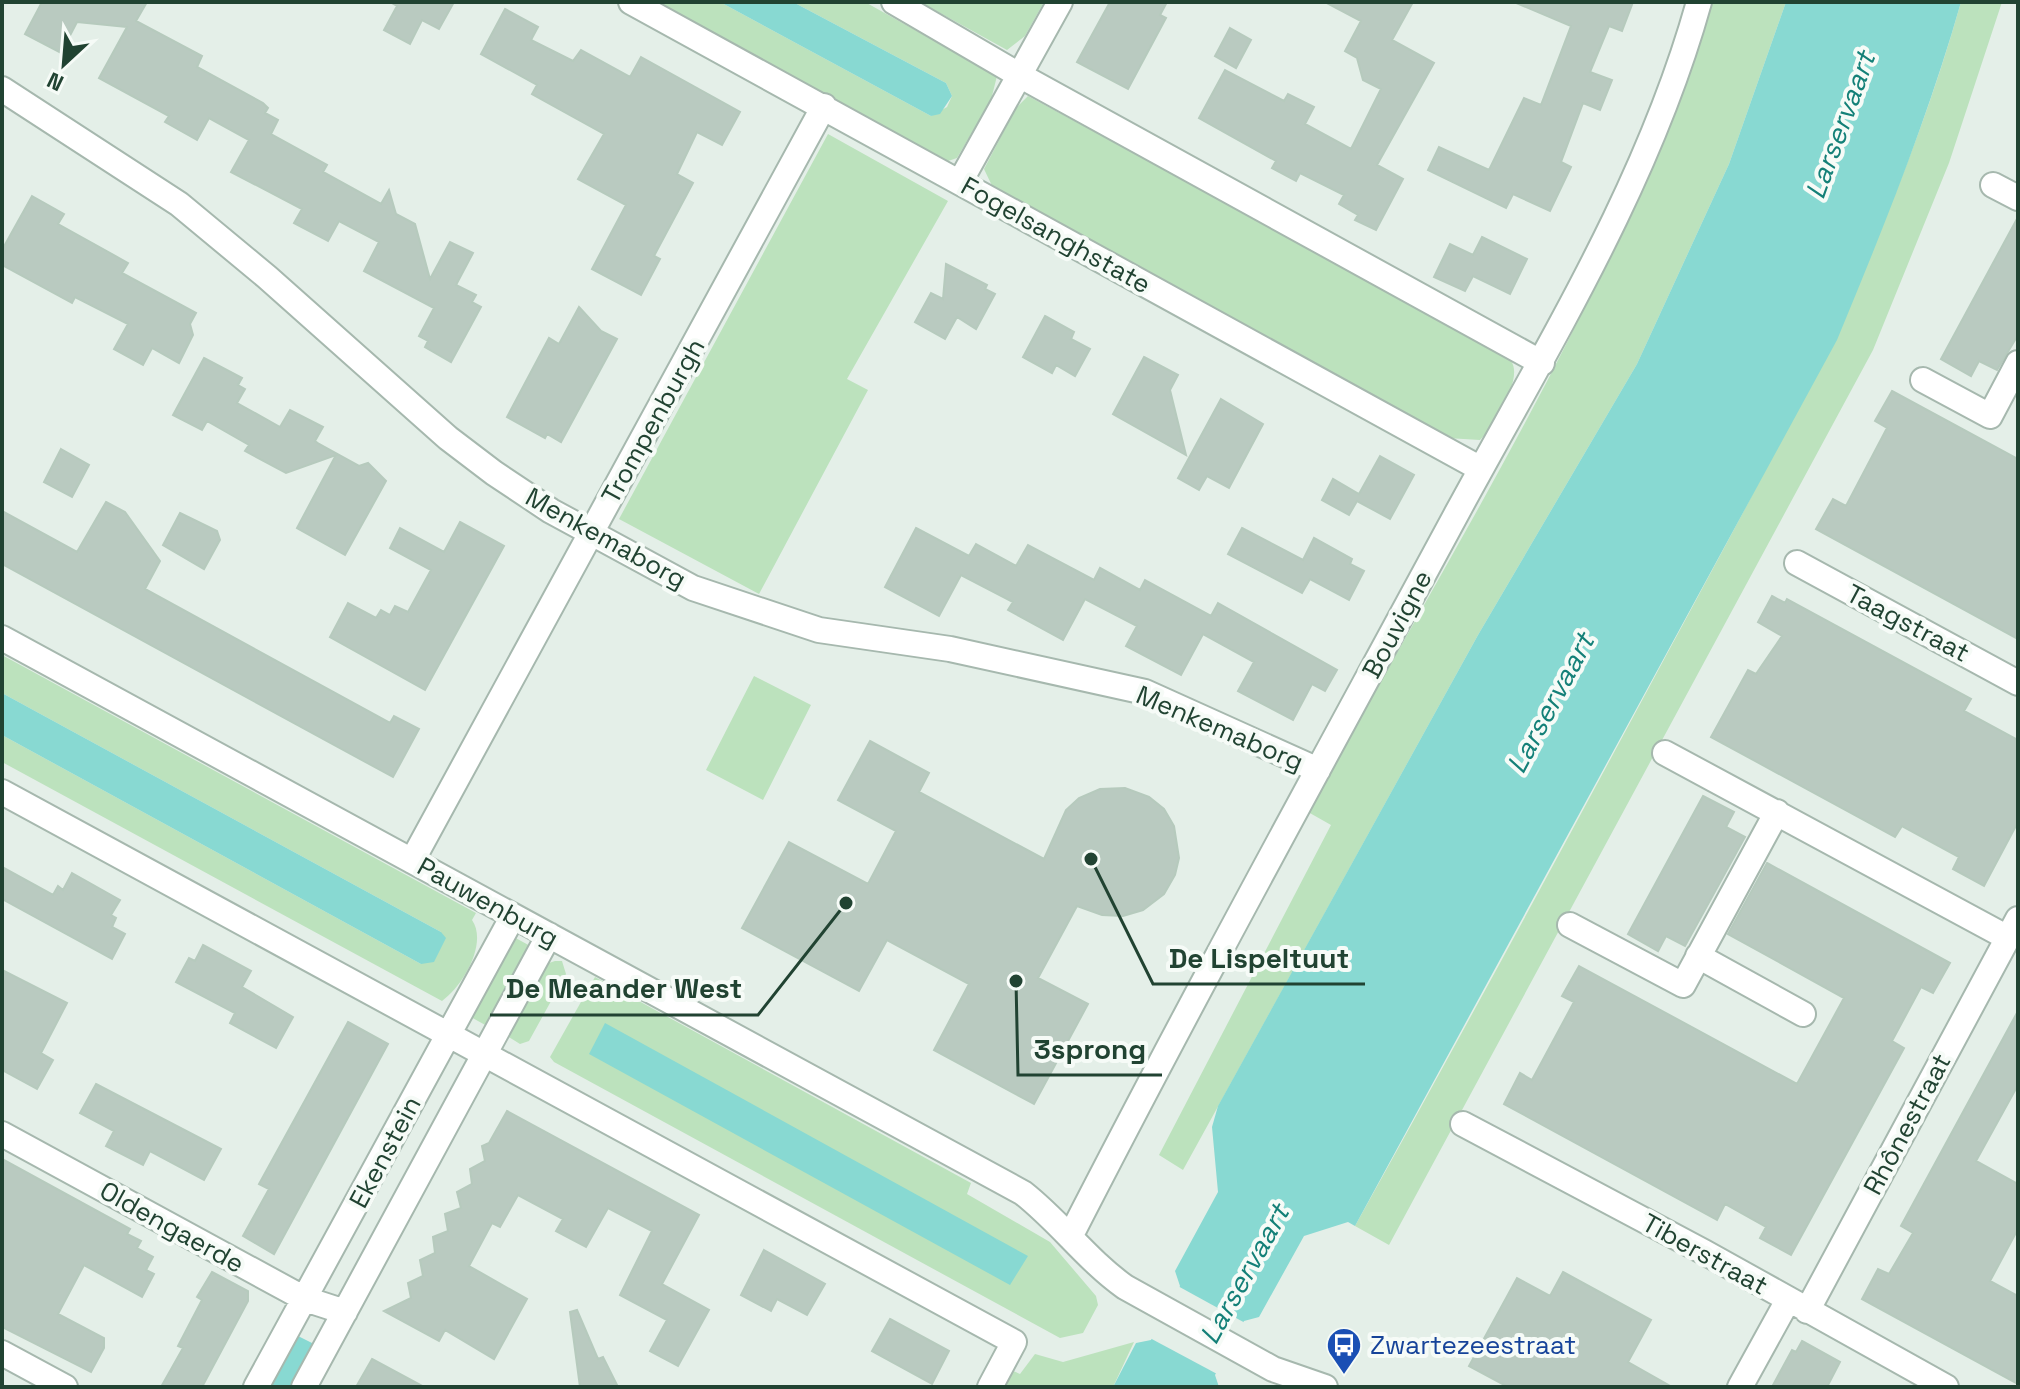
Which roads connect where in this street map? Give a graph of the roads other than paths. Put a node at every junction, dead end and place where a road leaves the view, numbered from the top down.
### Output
1 (631, 2) edge
2 (894, 2) edge
3 (1060, 2) edge
4 (1699, 2) edge
5 (1019, 75) junction
6 (2, 89) edge
7 (824, 106) junction
8 (960, 182) junction
9 (1993, 185) dead end
10 (2018, 198) edge
11 (1542, 363) junction
12 (2018, 363) edge
13 (1923, 380) dead end
14 (2010, 396) edge
15 (1481, 469) junction
16 (592, 533) junction
17 (1797, 563) dead end
18 (2, 638) edge
19 (2018, 683) edge
20 (1665, 753) dead end
21 (1318, 770) junction
22 (2, 792) edge
23 (1777, 812) junction
24 (412, 861) junction
25 (513, 916) junction
26 (1570, 925) dead end
27 (2013, 929) edge
28 (549, 935) junction
29 (1698, 956) junction
30 (1803, 1014) dead end
31 (449, 1035) junction
32 (485, 1054) junction
33 (1463, 1124) dead end
34 (2, 1134) edge
35 (1070, 1237) junction
36 (305, 1299) junction
37 (1798, 1305) junction
38 (345, 1312) junction
39 (2, 1353) edge
40 (1281, 1378) edge
41 (65, 1387) edge
42 (256, 1387) edge
43 (304, 1387) edge
44 (990, 1387) edge
45 (1325, 1387) edge
46 (1740, 1387) edge
47 (1946, 1387) edge

1 - 7 street, Fogelsanghstate
2 - 5 street
3 - 5 street
4 - 11 street, Bouvigne
5 - 8 street
5 - 11 street
6 - 16 street, Menkemaborg
7 - 8 street, Fogelsanghstate
7 - 16 street, Trompenburgh
8 - 15 street, Fogelsanghstate
9 - 10 street
11 - 15 street, Bouvigne
12 - 14 street
13 - 14 street
15 - 21 street, Bouvigne
16 - 21 street, Menkemaborg
16 - 24 street, Trompenburgh
17 - 19 street, Taagstraat
18 - 24 street, Pauwenburg
20 - 23 street, Rhônestraat
21 - 35 street, Bouvigne
22 - 31 street
23 - 27 street, Rhônestraat
23 - 29 street
24 - 25 street, Pauwenburg
25 - 28 street, Pauwenburg
25 - 31 street, Ekenstein
26 - 29 street
27 - 37 street, Rhônestraat
28 - 32 street, Ekenstein
28 - 35 street, Pauwenburg
29 - 30 street
31 - 32 street
31 - 36 street, Ekenstein
32 - 38 street, Ekenstein
32 - 44 street
33 - 37 street, Tiberstraat
34 - 36 street, Oldengaerde
35 - 40 street, Pauwenburg
36 - 38 street, Oldengaerde
36 - 42 street, Ekenstein
37 - 46 street, Rhônestraat
37 - 47 street, Tiberstraat
38 - 43 street, Ekenstein
39 - 41 street
40 - 45 street, Pauwenburg

